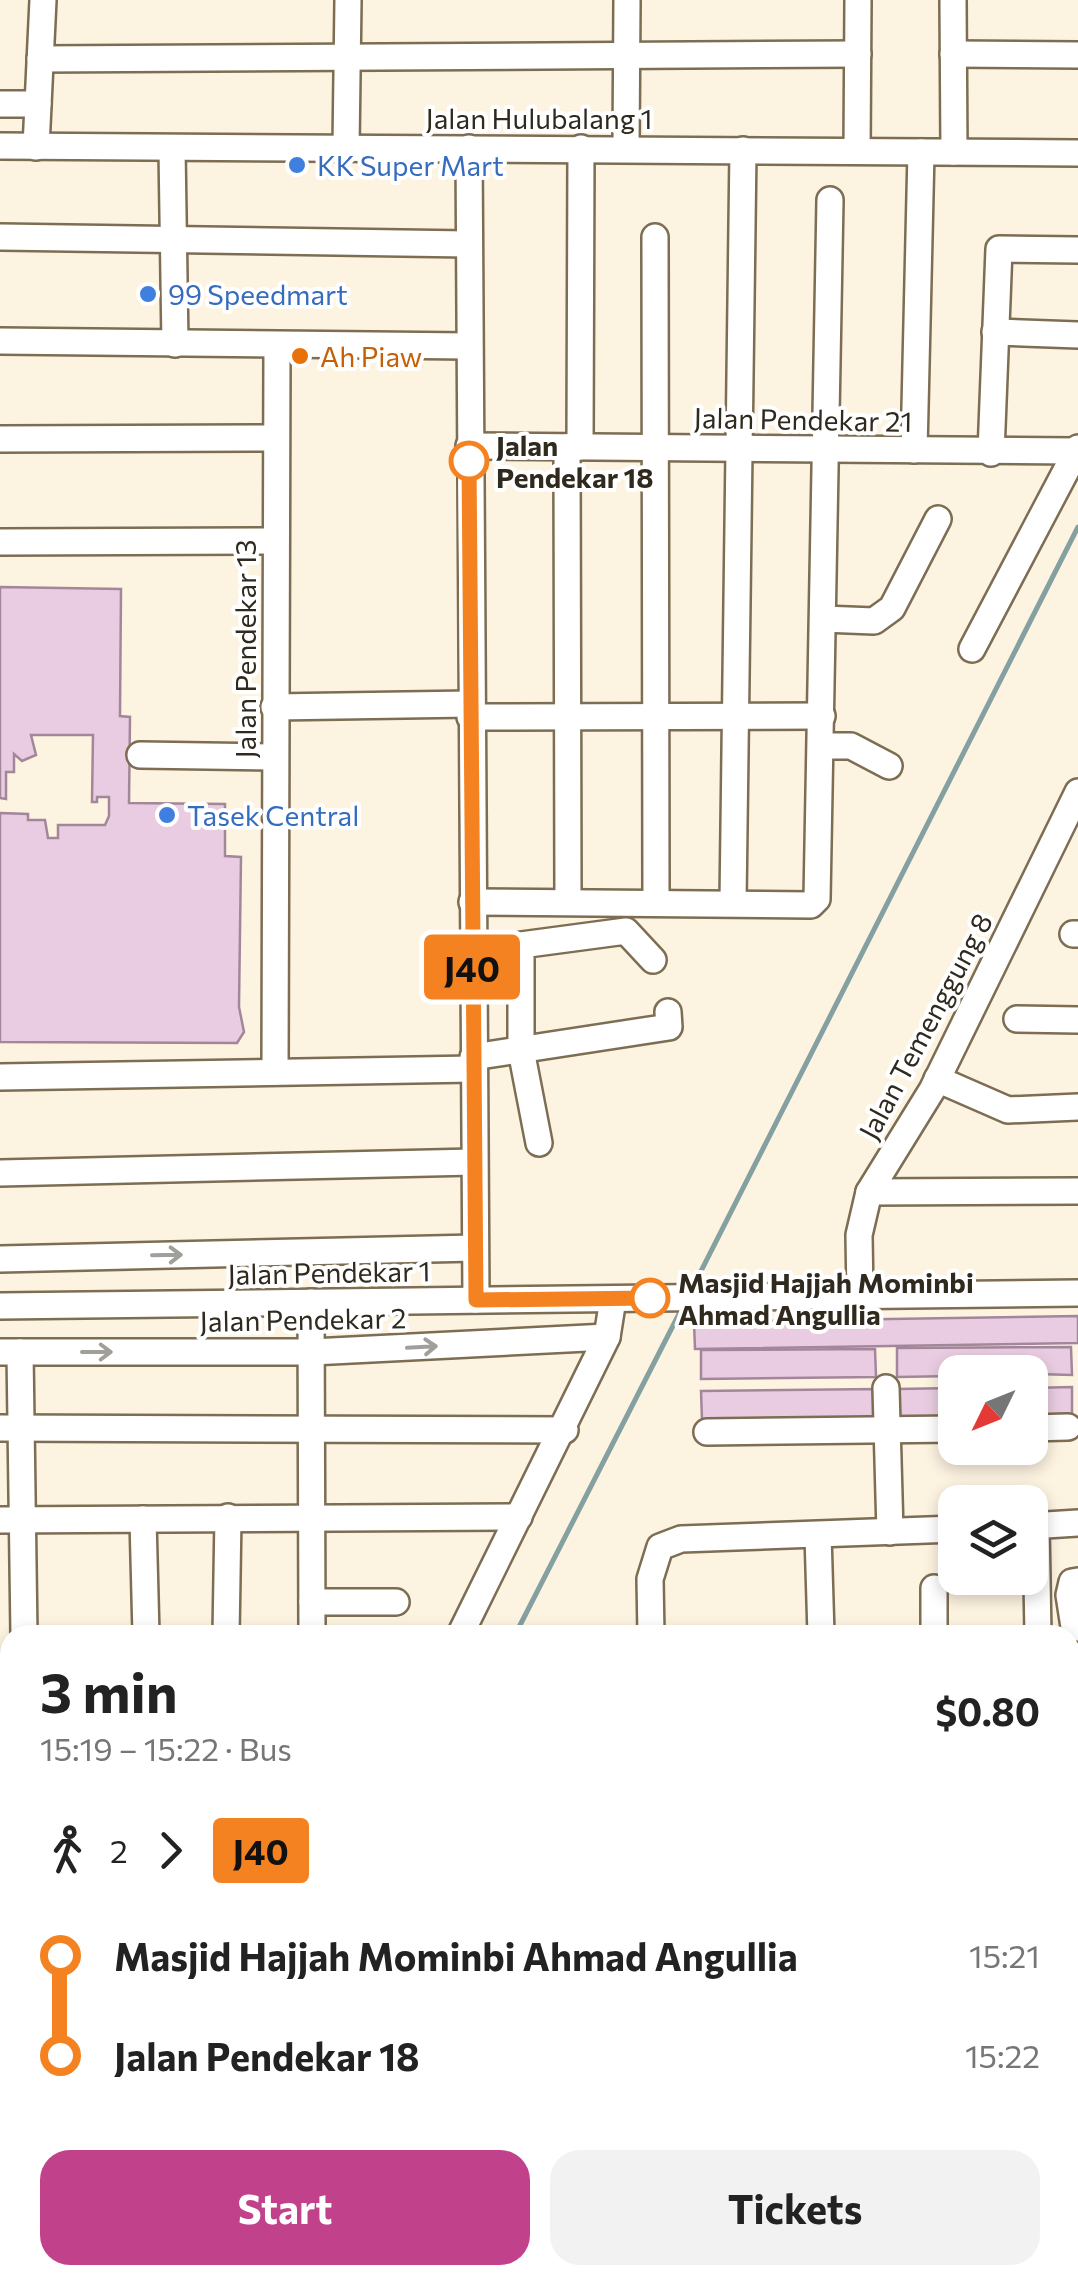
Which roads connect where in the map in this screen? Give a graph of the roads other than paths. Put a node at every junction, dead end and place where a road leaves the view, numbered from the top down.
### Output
1 (43, 0) edge
2 (348, 0) edge
3 (627, 0) edge
4 (858, 0) edge
5 (953, 0) edge
6 (627, 53) junction
7 (346, 54) junction
8 (858, 54) junction
9 (953, 54) junction
10 (1078, 55) edge
11 (40, 60) junction
12 (0, 104) edge
13 (38, 104) junction
14 (0, 146) edge
15 (36, 147) junction
16 (346, 147) junction
17 (469, 148) junction
18 (581, 148) junction
19 (626, 148) junction
20 (172, 149) junction
21 (743, 150) junction
22 (857, 151) junction
23 (921, 152) junction
24 (954, 152) junction
25 (1078, 152) edge
26 (830, 200) dead end
27 (0, 237) edge
28 (655, 237) dead end
29 (172, 240) junction
30 (468, 244) junction
31 (1078, 250) edge
32 (995, 332) junction
33 (1078, 335) edge
34 (0, 342) edge
35 (176, 344) junction
36 (277, 346) junction
37 (468, 346) junction
38 (275, 438) junction
39 (0, 439) edge
40 (468, 446) junction
41 (574, 446) junction
42 (656, 447) junction
43 (741, 448) junction
44 (825, 448) junction
45 (914, 450) junction
46 (1077, 450) edge
47 (992, 453) junction
48 (938, 519) dead end
49 (275, 541) junction
50 (0, 542) edge
51 (823, 619) junction
52 (972, 650) dead end
53 (274, 707) junction
54 (470, 711) junction
55 (734, 716) junction
56 (822, 716) junction
57 (566, 717) junction
58 (656, 717) junction
59 (822, 746) junction
60 (140, 755) dead end
61 (275, 757) junction
62 (889, 766) dead end
63 (1078, 792) edge
64 (472, 902) junction
65 (568, 902) junction
66 (656, 902) junction
67 (733, 902) junction
68 (653, 960) dead end
69 (668, 1012) dead end
70 (1017, 1020) dead end
71 (1078, 1020) edge
72 (521, 1050) junction
73 (473, 1063) junction
74 (275, 1072) junction
75 (0, 1077) edge
76 (937, 1079) junction
77 (1078, 1107) edge
78 (540, 1143) dead end
79 (474, 1162) junction
80 (0, 1173) edge
81 (1078, 1191) edge
82 (869, 1192) junction
83 (476, 1248) junction
84 (0, 1260) edge
85 (1078, 1294) edge
86 (860, 1296) junction
87 (612, 1299) junction
88 (476, 1300) junction
89 (311, 1302) junction
90 (0, 1306) edge
91 (607, 1337) junction
92 (10, 1352) edge
93 (312, 1352) junction
94 (886, 1388) dead end
95 (1068, 1427) dead end
96 (11, 1428) edge
97 (312, 1428) junction
98 (1048, 1428) edge
99 (938, 1429) edge
100 (565, 1430) junction
101 (888, 1430) junction
102 (707, 1432) dead end
103 (313, 1515) junction
104 (228, 1517) junction
105 (518, 1517) junction
106 (142, 1519) junction
107 (12, 1520) edge
108 (1078, 1523) edge
109 (1048, 1524) edge
110 (938, 1530) edge
111 (890, 1532) junction
112 (818, 1535) junction
113 (1078, 1582) edge
114 (934, 1588) dead end
115 (1036, 1595) edge
116 (312, 1602) junction
117 (396, 1602) dead end
118 (23, 1625) edge
119 (146, 1625) edge
120 (226, 1625) edge
121 (312, 1625) edge
122 (465, 1625) edge
123 (651, 1625) edge
124 (820, 1625) edge
125 (934, 1625) edge
126 (1038, 1625) edge
127 (1074, 1625) edge

1 - 11 street
2 - 7 street
3 - 6 street
4 - 8 street
5 - 9 street
6 - 7 street
6 - 8 street
6 - 19 street
7 - 11 street
7 - 16 street
8 - 22 street
9 - 10 street
9 - 24 street
11 - 13 street
12 - 13 street
13 - 15 street
14 - 15 street, Jalan Hulubalang 1
15 - 20 street, Jalan Hulubalang 1
16 - 17 street, Jalan Hulubalang 1
16 - 20 street, Jalan Hulubalang 1
17 - 18 street, Jalan Hulubalang 1
17 - 30 street
18 - 19 street, Jalan Hulubalang 1
18 - 41 street
19 - 21 street, Jalan Hulubalang 1
20 - 29 street
21 - 22 street, Jalan Hulubalang 1
21 - 43 street
22 - 23 street, Jalan Hulubalang 1
23 - 24 street, Jalan Hulubalang 1
23 - 45 street
24 - 25 street, Jalan Hulubalang 1
26 - 44 street
27 - 29 street
28 - 42 street
29 - 30 street
29 - 35 street
30 - 37 street
31 - 32 street
32 - 33 street
32 - 47 street
34 - 35 street
35 - 36 street
36 - 37 street
36 - 38 street, Jalan Pendekar 13
37 - 40 street
38 - 39 street
38 - 49 street, Jalan Pendekar 13
40 - 41 street, Jalan Pendekar 21
40 - 54 street
41 - 42 street, Jalan Pendekar 21
41 - 57 street
42 - 43 street, Jalan Pendekar 21
42 - 58 street
43 - 44 street, Jalan Pendekar 21
43 - 55 street
44 - 45 street, Jalan Pendekar 21
44 - 51 street
45 - 47 street, Jalan Pendekar 21
46 - 47 street, Jalan Pendekar 21
46 - 52 street
48 - 51 street
49 - 50 street
49 - 53 street, Jalan Pendekar 13
51 - 56 street
53 - 54 street
53 - 61 street, Jalan Pendekar 13
54 - 57 street
54 - 64 street
55 - 56 street
55 - 58 street
55 - 67 street
56 - 59 street
57 - 58 street
57 - 65 street
58 - 66 street
59 - 62 street
59 - 67 street
60 - 61 street
61 - 74 street, Jalan Pendekar 13
63 - 76 street, Jalan Temenggung 8
64 - 65 street
64 - 73 street
65 - 66 street
66 - 67 street
68 - 72 street
69 - 72 street
70 - 71 street
72 - 73 street
72 - 78 street
73 - 74 street
73 - 79 street
74 - 75 street
76 - 77 street
76 - 82 street, Jalan Temenggung 8
79 - 80 street
79 - 83 street
81 - 82 street
82 - 86 street, Jalan Temenggung 8
84 -> 83 street
83 - 88 street
85 - 86 street, Jalan Pendekar 1
86 - 87 street, Jalan Pendekar 1
87 - 88 street, Jalan Pendekar 1
87 - 91 street
88 - 89 street, Jalan Pendekar 1
89 - 90 street, Jalan Pendekar 1
89 - 93 street
93 -> 91 street, Jalan Pendekar 2
91 - 100 street
92 -> 93 street, Jalan Pendekar 2
92 - 96 street
93 - 97 street
94 - 101 street
95 - 98 street
96 - 97 street
96 - 107 street
97 - 100 street
97 - 103 street
99 - 101 street
100 - 105 street
101 - 102 street
101 - 111 street
103 - 104 street
103 - 105 street
103 - 116 street
104 - 106 street
104 - 120 street
105 - 122 street
106 - 107 street
106 - 119 street
107 - 118 street
108 - 109 street
110 - 111 street
111 - 112 street
112 - 123 street
112 - 124 street
113 - 127 street
114 - 125 street
115 - 126 street
116 - 117 street
116 - 121 street

